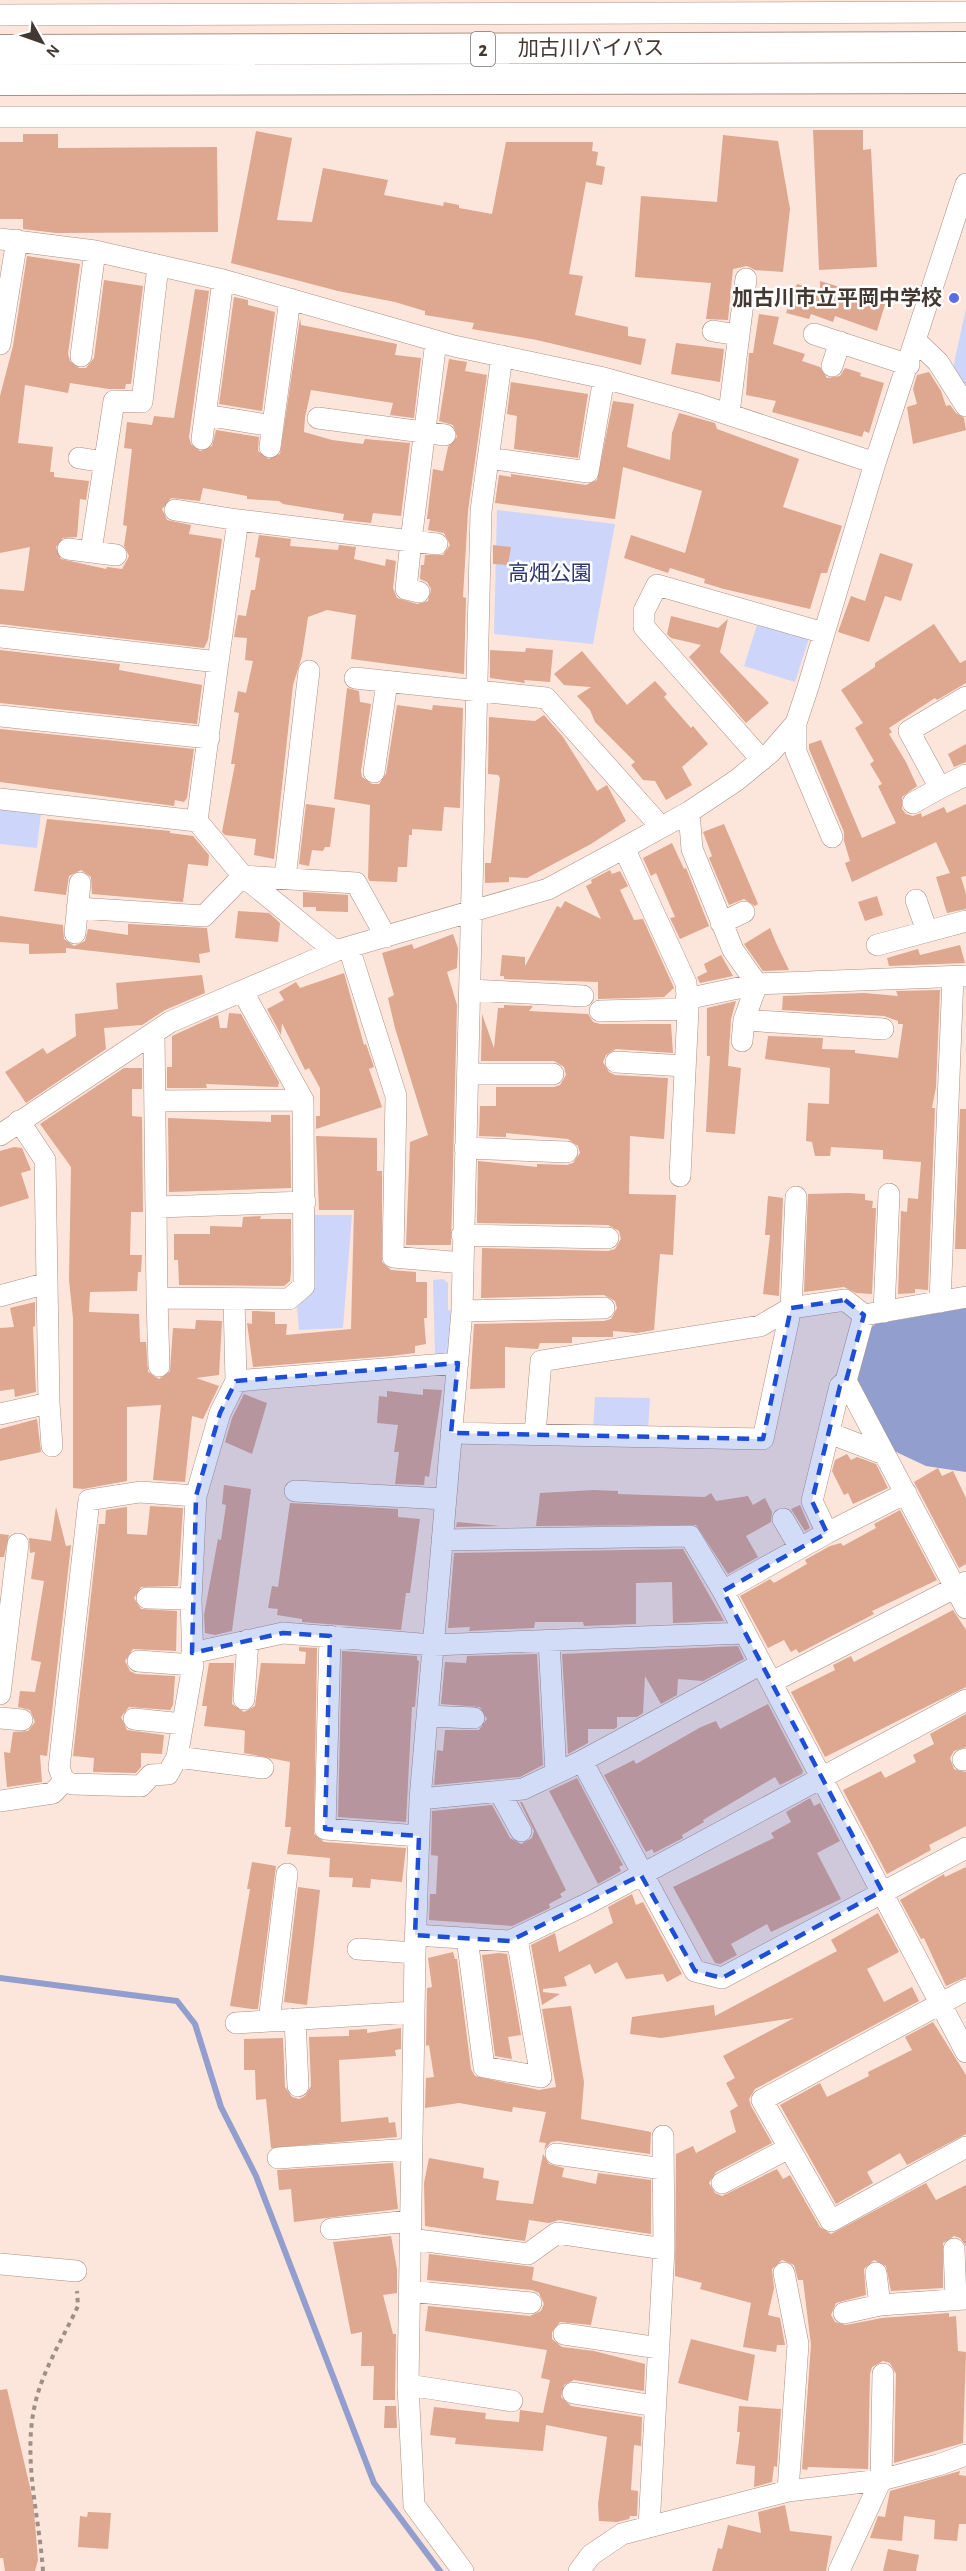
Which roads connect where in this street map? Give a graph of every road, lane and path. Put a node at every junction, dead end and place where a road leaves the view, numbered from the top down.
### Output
1 (966, 12) edge
2 (0, 15) edge
3 (966, 47) edge
4 (0, 50) edge
5 (966, 78) edge
6 (0, 80) edge
7 (0, 117) edge
8 (966, 117) edge
9 (966, 184) edge
10 (9, 240) edge
11 (96, 251) junction
12 (158, 266) junction
13 (746, 279) dead end
14 (223, 280) junction
15 (290, 299) junction
16 (713, 332) dead end
17 (814, 334) dead end
18 (738, 335) junction
19 (436, 341) junction
20 (840, 342) junction
21 (917, 342) junction
22 (0, 344) edge
23 (502, 356) junction
24 (81, 357) dead end
25 (909, 365) junction
26 (832, 366) dead end
27 (604, 378) junction
28 (966, 406) edge
29 (729, 413) junction
30 (205, 416) junction
31 (318, 418) dead end
32 (273, 426) junction
33 (435, 434) junction
34 (202, 439) dead end
35 (270, 447) dead end
36 (79, 458) dead end
37 (488, 459) junction
38 (104, 462) junction
39 (875, 463) junction
40 (175, 510) dead end
41 (238, 520) junction
42 (411, 541) junction
43 (437, 543) dead end
44 (68, 549) dead end
45 (91, 551) junction
46 (116, 555) dead end
47 (419, 592) dead end
48 (824, 633) junction
49 (0, 637) edge
50 (218, 662) junction
51 (309, 671) dead end
52 (356, 678) dead end
53 (387, 682) junction
54 (476, 692) junction
55 (966, 697) edge
56 (0, 716) edge
57 (796, 723) junction
58 (208, 738) junction
59 (762, 760) junction
60 (374, 772) dead end
61 (966, 776) edge
62 (940, 788) junction
63 (0, 799) edge
64 (912, 802) dead end
65 (689, 812) junction
66 (197, 821) junction
67 (661, 827) junction
68 (832, 837) dead end
69 (624, 848) junction
70 (243, 876) junction
71 (285, 878) junction
72 (80, 883) dead end
73 (916, 900) dead end
74 (77, 908) junction
75 (744, 912) dead end
76 (473, 913) junction
77 (966, 921) edge
78 (721, 923) junction
79 (927, 931) junction
80 (75, 933) dead end
81 (386, 937) junction
82 (877, 945) dead end
83 (342, 949) junction
84 (959, 977) edge
85 (756, 984) junction
86 (470, 990) junction
87 (243, 992) junction
88 (584, 996) dead end
89 (687, 1004) junction
90 (600, 1011) dead end
91 (884, 1029) dead end
92 (154, 1034) junction
93 (958, 1053) edge
94 (616, 1062) dead end
95 (685, 1066) junction
96 (468, 1074) junction
97 (553, 1074) dead end
98 (303, 1100) junction
99 (156, 1101) junction
100 (19, 1121) junction
101 (0, 1135) edge
102 (465, 1148) junction
103 (567, 1152) dead end
104 (680, 1176) dead end
105 (889, 1194) dead end
106 (796, 1197) dead end
107 (305, 1202) junction
108 (157, 1208) junction
109 (462, 1235) junction
110 (608, 1238) dead end
111 (463, 1263) junction
112 (47, 1283) junction
113 (0, 1296) edge
114 (966, 1297) edge
115 (157, 1298) junction
116 (234, 1299) junction
117 (940, 1302) junction
118 (604, 1308) dead end
119 (791, 1308) junction
120 (462, 1311) junction
121 (874, 1314) junction
122 (458, 1364) junction
123 (159, 1366) dead end
124 (236, 1381) junction
125 (846, 1381) junction
126 (49, 1403) junction
127 (0, 1414) edge
128 (451, 1433) junction
129 (829, 1433) junction
130 (535, 1434) junction
131 (52, 1446) dead end
132 (884, 1454) junction
133 (295, 1491) dead end
134 (906, 1493) junction
135 (196, 1496) junction
136 (445, 1499) junction
137 (783, 1519) dead end
138 (828, 1533) junction
139 (442, 1540) junction
140 (18, 1544) dead end
141 (800, 1548) junction
142 (7, 1581) edge
143 (961, 1585) edge
144 (723, 1591) junction
145 (147, 1598) dead end
146 (191, 1599) junction
147 (966, 1608) edge
148 (745, 1633) junction
149 (330, 1636) junction
150 (248, 1640) junction
151 (549, 1641) junction
152 (433, 1645) junction
153 (192, 1659) junction
154 (138, 1661) dead end
155 (761, 1664) junction
156 (772, 1682) junction
157 (0, 1694) edge
158 (244, 1699) dead end
159 (966, 1700) edge
160 (427, 1716) junction
161 (0, 1718) edge
162 (474, 1718) dead end
163 (134, 1719) dead end
164 (22, 1720) dead end
165 (183, 1724) junction
166 (177, 1757) junction
167 (582, 1761) junction
168 (263, 1768) dead end
169 (556, 1773) junction
170 (820, 1778) junction
171 (64, 1781) junction
172 (499, 1791) junction
173 (420, 1799) junction
174 (0, 1800) edge
175 (521, 1831) dead end
176 (419, 1836) junction
177 (966, 1848) edge
178 (287, 1874) dead end
179 (641, 1875) junction
180 (882, 1891) junction
181 (467, 1938) junction
182 (517, 1938) junction
183 (415, 1944) junction
184 (358, 1948) dead end
185 (966, 1990) edge
186 (941, 2004) junction
187 (414, 2012) junction
188 (295, 2019) junction
189 (269, 2021) junction
190 (237, 2023) dead end
191 (966, 2052) edge
192 (298, 2085) dead end
193 (663, 2136) dead end
194 (966, 2147) edge
195 (789, 2148) junction
196 (411, 2149) junction
197 (556, 2154) dead end
198 (278, 2158) dead end
199 (663, 2169) junction
200 (722, 2182) dead end
201 (331, 2229) dead end
202 (410, 2230) junction
203 (664, 2249) junction
204 (954, 2249) dead end
205 (0, 2264) edge
206 (76, 2271) joint
207 (784, 2273) dead end
208 (876, 2273) dead end
209 (410, 2291) junction
210 (961, 2299) edge
211 (531, 2303) dead end
212 (880, 2305) junction
213 (844, 2313) dead end
214 (564, 2334) dead end
215 (659, 2348) junction
216 (883, 2374) dead end
217 (408, 2385) junction
218 (573, 2393) dead end
219 (512, 2401) dead end
220 (656, 2406) junction
221 (966, 2455) edge
222 (881, 2480) junction
223 (788, 2490) junction
224 (649, 2527) junction
225 (43, 2571) edge
226 (463, 2571) edge
227 (579, 2571) edge
228 (839, 2571) edge

1 - 2 street
3 - 4 highway, 加古川バイパス / 2
5 - 6 highway, 加古川バイパス / 2
7 - 8 street
9 - 21 street
10 - 11 street
10 - 22 street
11 - 12 street
11 - 24 street
12 - 14 street
12 - 38 street
13 - 18 street
14 - 15 street
14 - 30 street
15 - 19 street
15 - 32 street
16 - 18 street
17 - 20 street
18 - 29 street
19 - 23 street
19 - 33 street
20 - 25 street
20 - 26 street
21 - 25 street
21 - 28 street
23 - 27 street
23 - 37 street
25 - 39 street
27 - 29 street
27 - 37 street
29 - 39 street
30 - 32 street
30 - 34 street
31 - 33 street
32 - 35 street
33 - 42 street
36 - 38 street
37 - 54 street
38 - 45 street
39 - 48 street
40 - 41 street
41 - 42 street
41 - 50 street
42 - 43 street
42 - 47 street
44 - 45 street
45 - 46 street
48 - 57 street
48 - 59 street
49 - 50 street
50 - 58 street
51 - 71 street
52 - 53 street
53 - 54 street
53 - 60 street
54 - 67 street
54 - 76 street
55 - 62 street
56 - 58 street
57 - 59 street
57 - 68 street
58 - 66 street
59 - 65 street
61 - 62 street
62 - 64 street
63 - 66 street
65 - 67 street
65 - 78 street
66 - 70 street
67 - 69 street
69 - 76 street
69 - 89 street
70 - 71 street
70 - 74 street
70 - 83 street
71 - 81 street
72 - 74 street
73 - 79 street
74 - 80 street
75 - 78 street
76 - 81 street
76 - 86 street
77 - 79 street
78 - 85 street
79 - 82 street
81 - 83 street
83 - 87 street
83 - 111 street
84 - 85 street
84 - 93 street
85 - 89 street
85 - 91 street
86 - 88 street
86 - 96 street
87 - 92 street
87 - 98 street
89 - 90 street
89 - 95 street
92 - 99 street
92 - 100 street
93 - 117 street
94 - 95 street
95 - 104 street
96 - 97 street
96 - 102 street
98 - 99 street
98 - 107 street
99 - 108 street
100 - 101 street
100 - 112 street
102 - 103 street
102 - 109 street
105 - 121 street
106 - 119 street
107 - 108 street
107 - 116 street
108 - 115 street
109 - 110 street
109 - 111 street
111 - 120 street
112 - 113 street
112 - 126 street
114 - 117 street
115 - 116 street
115 - 123 street
116 - 124 street
117 - 121 street
118 - 120 street
119 - 121 street
119 - 130 street
119 - 130 street
120 - 122 street
121 - 125 street
122 - 124 street
122 - 128 street
124 - 135 street
125 - 129 street
125 - 132 street
126 - 127 street
126 - 131 street
128 - 130 street
128 - 136 street
129 - 132 street
129 - 138 street
132 - 134 street
133 - 136 street
134 - 138 street
134 - 143 street
135 - 146 street
135 - 171 street
136 - 139 street
137 - 141 street
138 - 141 street
139 - 144 street
139 - 152 street
140 - 142 street
141 - 144 street
142 - 157 street
143 - 147 street
143 - 156 street
144 - 148 street
145 - 146 street
146 - 153 street
148 - 151 street
148 - 155 street
149 - 150 street
149 - 152 street
149 - 176 street
150 - 153 street
150 - 158 street
151 - 152 street
151 - 169 street
152 - 160 street
153 - 154 street
153 - 165 street
155 - 156 street
155 - 167 street
156 - 170 street
159 - 170 street
160 - 162 street
160 - 173 street
161 - 164 street
163 - 165 street
165 - 166 street
166 - 168 street
166 - 171 street
167 - 169 street
167 - 179 street
169 - 172 street
170 - 179 street
170 - 180 street
171 - 174 street
172 - 173 street
172 - 175 street
173 - 176 street
176 - 183 street
177 - 180 street
178 - 189 street
179 - 180 street
179 - 182 street
180 - 186 street
181 - 182 street
181 - 182 street
181 - 183 street
183 - 184 street
183 - 187 street
185 - 186 street
186 - 191 street
186 - 195 street
187 - 188 street
187 - 196 street
188 - 189 street
188 - 192 street
189 - 190 street
193 - 199 street
194 - 195 street
195 - 200 street
196 - 198 street
196 - 202 street
197 - 199 street
199 - 203 street
201 - 202 street
202 - 203 street
202 - 209 street
203 - 215 street
204 - 210 street
205 - 206 street
206 - 225 path
207 - 223 street
208 - 212 street
209 - 211 street
209 - 217 street
210 - 212 street
212 - 213 street
214 - 215 street
215 - 220 street
216 - 222 street
217 - 219 street
217 - 226 street
218 - 220 street
220 - 224 street
221 - 222 street
222 - 223 street
222 - 228 street
223 - 224 street
224 - 227 street

